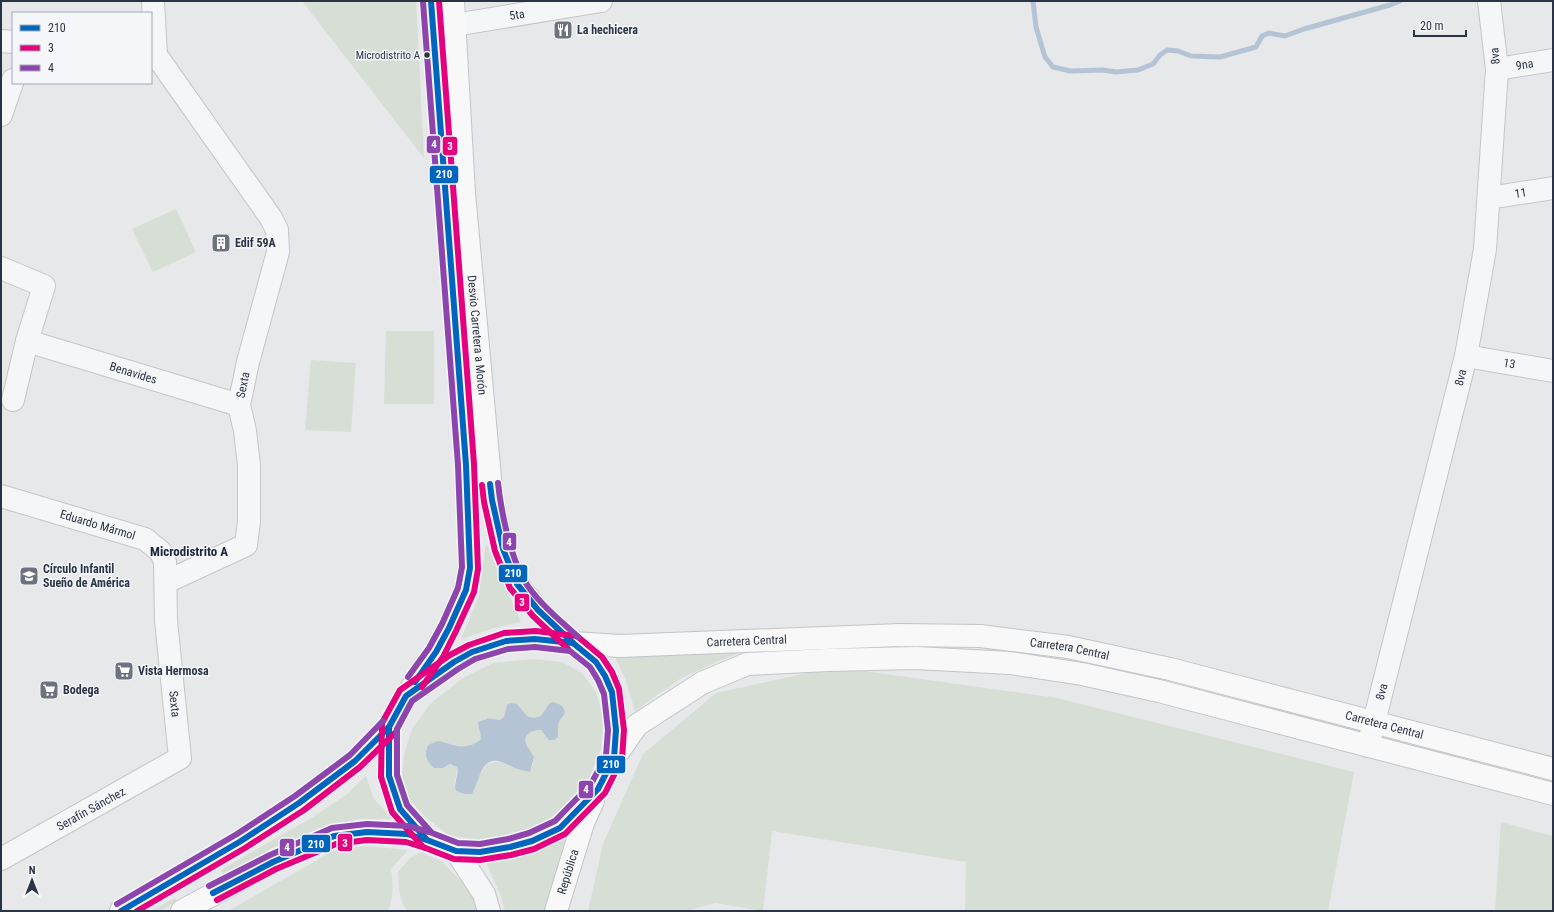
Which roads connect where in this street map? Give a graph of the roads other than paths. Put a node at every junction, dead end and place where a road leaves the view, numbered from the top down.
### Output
1 (153, 1) edge
2 (431, 1) edge
3 (453, 1) edge
4 (601, 1) edge
5 (1489, 1) edge
6 (454, 25) junction
7 (433, 28) junction
8 (1, 41) edge
9 (12, 42) edge
10 (153, 44) edge
11 (1553, 60) edge
12 (1497, 69) junction
13 (12, 83) edge
14 (1, 115) edge
15 (1553, 188) edge
16 (1489, 198) junction
17 (1, 268) edge
18 (27, 341) junction
19 (1466, 356) junction
20 (1553, 371) edge
21 (13, 400) dead end
22 (239, 405) junction
23 (488, 462) junction
24 (466, 465) junction
25 (1, 496) edge
26 (166, 582) junction
27 (573, 643) junction
28 (406, 696) junction
29 (1373, 722) junction
30 (389, 727) junction
31 (1368, 746) junction
32 (180, 758) joint
33 (614, 758) junction
34 (1553, 769) edge
35 (598, 789) junction
36 (1553, 794) edge
37 (427, 840) junction
38 (456, 852) junction
39 (1, 859) edge
40 (121, 911) edge
41 (182, 911) edge
42 (489, 911) edge
43 (556, 911) edge

1 - 10 street, Sexta
2 - 7 main road, Desvio Carretera a Morón
3 - 6 main road, Desvio Carretera a Morón
4 - 6 street, 5ta
5 - 12 street, 8va
6 - 7 street, 5ta
6 - 23 main road, Desvio Carretera a Morón
7 - 24 main road, Desvio Carretera a Morón
8 - 9 street
10 - 22 street, Sexta
11 - 12 street, 9na
12 - 16 street, 8va
13 - 14 street
15 - 16 street, 11
16 - 19 street, 8va
17 - 18 street
18 - 21 street
18 - 22 street, Benavides
19 - 20 street, 13
19 - 29 street, 8va
22 - 26 street, Sexta
23 - 24 main road
23 - 27 main road, Desvio Carretera a Morón
24 - 28 main road, Desvio Carretera a Morón
25 - 26 street, Eduardo Mármol
26 - 32 street, Sexta
27 - 28 main road, Carretera Central
27 - 29 main road, Carretera Central
27 - 33 main road, Desvio Carretera a Morón
28 - 30 main road, Desvio Carretera a Morón
29 - 31 street, 8va
29 - 34 main road, Carretera Central
30 - 37 main road
30 - 40 main road
31 - 33 main road, Carretera Central
31 - 36 main road, Carretera Central
32 - 39 street, Serafín Sánchez
33 - 35 main road, Carretera Central
35 - 38 main road
35 - 43 main road, República
37 - 38 main road
37 - 41 main road
38 - 42 street

